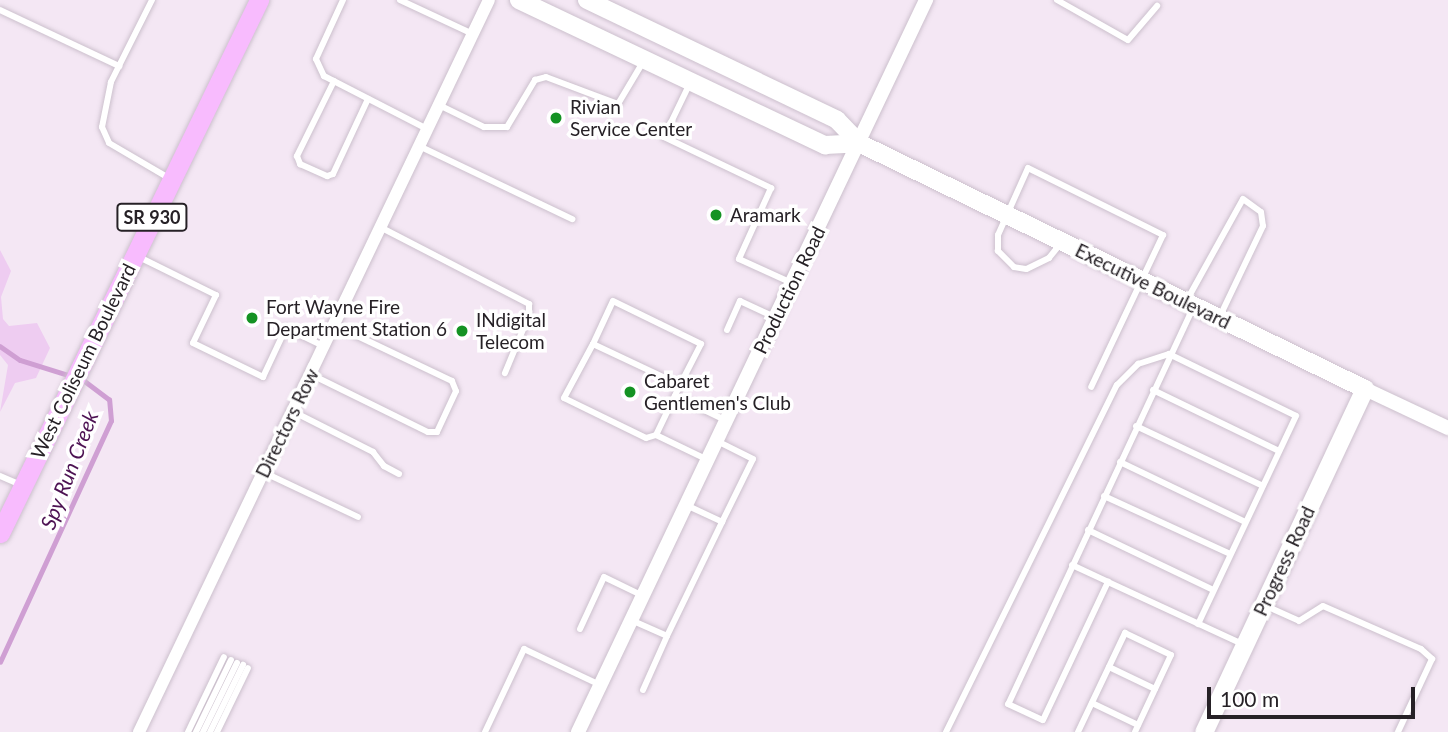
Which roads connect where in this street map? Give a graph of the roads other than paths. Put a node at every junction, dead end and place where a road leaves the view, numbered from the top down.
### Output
1 (152, 0) edge
2 (259, 0) edge
3 (343, 0) edge
4 (400, 0) edge
5 (489, 0) edge
6 (519, 0) edge
7 (587, 0) edge
8 (926, 0) edge
9 (1057, 0) edge
10 (609, 5) edge
11 (1157, 6) dead end
12 (0, 10) edge
13 (473, 34) junction
14 (644, 59) junction
15 (119, 66) junction
16 (334, 81) junction
17 (691, 81) junction
18 (368, 99) junction
19 (439, 105) junction
20 (427, 129) junction
21 (859, 143) junction
22 (419, 146) junction
23 (171, 179) junction
24 (1005, 214) junction
25 (572, 219) dead end
26 (380, 228) junction
27 (1062, 241) junction
28 (134, 254) junction
29 (1143, 281) junction
30 (792, 283) junction
31 (1190, 304) junction
32 (776, 318) junction
33 (1219, 318) junction
34 (333, 325) junction
35 (727, 330) dead end
36 (593, 344) junction
37 (323, 346) junction
38 (1169, 354) junction
39 (505, 373) dead end
40 (310, 374) junction
41 (680, 385) junction
42 (1091, 387) dead end
43 (1365, 389) junction
44 (1153, 390) junction
45 (676, 396) junction
46 (292, 411) junction
47 (726, 421) junction
48 (1136, 426) junction
49 (1448, 428) edge
50 (656, 435) junction
51 (717, 441) junction
52 (1279, 451) junction
53 (708, 460) junction
54 (1120, 461) junction
55 (263, 472) junction
56 (400, 474) dead end
57 (0, 476) edge
58 (23, 485) junction
59 (1263, 486) junction
60 (1104, 496) junction
61 (686, 505) junction
62 (358, 517) dead end
63 (722, 522) junction
64 (1245, 522) junction
65 (1088, 530) junction
66 (0, 533) edge
67 (1230, 554) junction
68 (1072, 565) junction
69 (1108, 582) junction
70 (1213, 590) junction
71 (643, 596) junction
72 (1263, 605) junction
73 (631, 620) junction
74 (1198, 624) junction
75 (580, 629) dead end
76 (667, 636) junction
77 (1245, 645) junction
78 (224, 657) dead end
79 (240, 664) junction
80 (1109, 667) junction
81 (600, 685) junction
82 (1155, 689) junction
83 (643, 690) dead end
84 (1092, 703) junction
85 (1137, 728) edge
86 (139, 732) edge
87 (188, 732) edge
88 (196, 732) edge
89 (203, 732) edge
90 (210, 732) edge
91 (217, 732) edge
92 (485, 732) edge
93 (578, 732) edge
94 (946, 732) edge
95 (1078, 732) edge
96 (1203, 732) edge
97 (1398, 732) edge

1 - 15 lane
2 - 23 highway, West Coliseum Boulevard / SR 930
3 - 16 lane
4 - 13 lane
5 - 13 street, Directors Row
6 - 14 main road, Executive Boulevard
7 - 10 main road, Executive Boulevard
8 - 21 street, Production Road
9 - 11 lane
10 - 21 main road, Executive Boulevard
12 - 15 lane
13 - 19 street, Directors Row
14 - 17 main road, Executive Boulevard
14 - 19 lane
15 - 23 lane
16 - 18 lane
16 - 18 lane
17 - 21 main road, Executive Boulevard
17 - 30 lane
18 - 20 lane
19 - 20 street, Directors Row
20 - 22 street, Directors Row
21 - 24 main road, Executive Boulevard
21 - 30 street, Production Road
22 - 25 lane
22 - 26 street, Directors Row
23 - 28 highway, West Coliseum Boulevard / SR 930
24 - 27 main road, Executive Boulevard
24 - 27 lane
24 - 29 lane
26 - 34 street, Directors Row
26 - 39 lane
27 - 29 main road, Executive Boulevard
28 - 37 lane
28 - 58 highway, West Coliseum Boulevard / SR 930
29 - 31 main road, Executive Boulevard
29 - 42 lane
30 - 32 street, Production Road
31 - 33 main road, Executive Boulevard
31 - 33 lane
31 - 38 lane
32 - 35 lane
32 - 47 street, Production Road
33 - 43 main road, Executive Boulevard
34 - 37 street, Directors Row
34 - 40 lane
36 - 41 lane
36 - 41 lane
36 - 50 lane
37 - 40 street, Directors Row
38 - 44 lane
38 - 52 lane
38 - 94 lane
40 - 46 street, Directors Row
41 - 45 lane
43 - 49 street, Executive Boulevard
43 - 72 main road, Progress Road
44 - 48 lane
44 - 52 lane
45 - 47 lane
45 - 50 lane
46 - 55 street, Directors Row
46 - 56 lane
47 - 51 street, Production Road
48 - 54 lane
48 - 59 lane
50 - 53 lane
51 - 53 street, Production Road
51 - 63 lane
52 - 59 lane
53 - 61 street, Production Road
54 - 60 lane
54 - 64 lane
55 - 62 lane
55 - 86 street, Directors Row
57 - 58 lane
58 - 66 highway, West Coliseum Boulevard / SR 930
59 - 64 lane
60 - 65 lane
60 - 67 lane
61 - 63 lane
61 - 71 street, Production Road
63 - 76 lane
64 - 67 lane
65 - 68 lane
65 - 70 lane
67 - 70 lane
68 - 69 lane
68 - 69 lane
69 - 74 lane
70 - 74 lane
71 - 73 street, Production Road
71 - 75 lane
72 - 77 main road, Progress Road
72 - 97 lane
73 - 76 lane
73 - 81 street, Production Road
74 - 77 lane
76 - 83 lane
77 - 96 main road, Progress Road
78 - 87 lane
79 - 88 lane
79 - 89 lane
79 - 90 lane
79 - 91 lane
80 - 82 lane
80 - 82 lane
80 - 84 lane
81 - 92 lane
81 - 93 street, Production Road
82 - 85 lane
84 - 85 lane
84 - 95 lane

